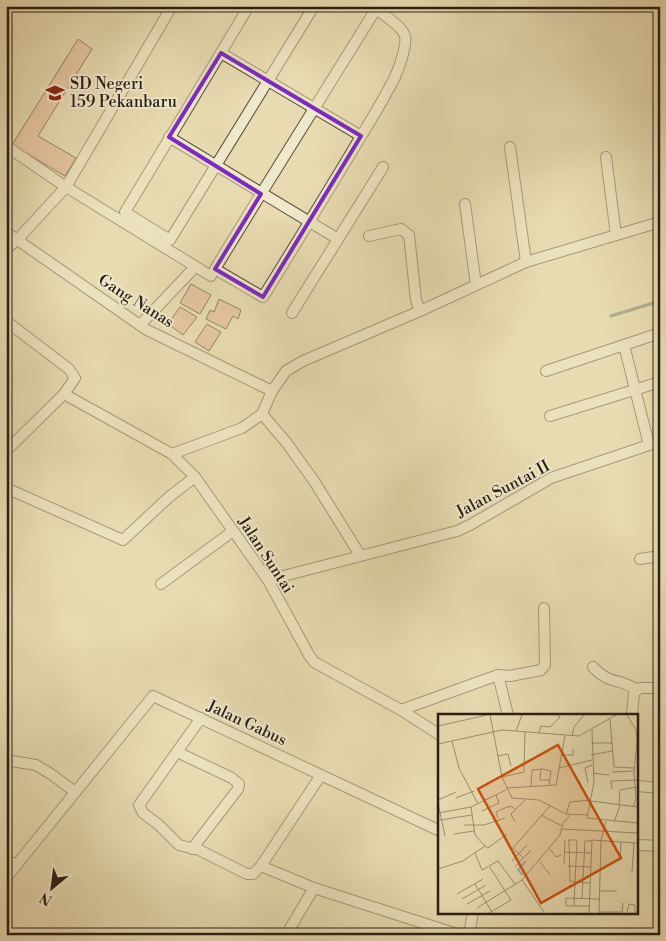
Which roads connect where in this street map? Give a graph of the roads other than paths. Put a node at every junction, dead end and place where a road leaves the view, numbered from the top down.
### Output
1 (172, 6) edge
2 (314, 6) edge
3 (375, 7) edge
4 (244, 8) edge
5 (220, 52) junction
6 (267, 81) junction
7 (314, 109) junction
8 (361, 136) junction
9 (169, 138) junction
10 (6, 146) edge
11 (510, 147) dead end
12 (606, 157) dead end
13 (215, 166) junction
14 (383, 167) dead end
15 (66, 186) junction
16 (261, 194) junction
17 (465, 204) dead end
18 (660, 222) edge
19 (310, 223) junction
20 (6, 232) edge
21 (616, 234) junction
22 (369, 236) dead end
23 (338, 239) junction
24 (17, 240) junction
25 (6, 249) edge
26 (526, 262) junction
27 (195, 266) junction
28 (211, 276) dead end
29 (476, 285) junction
30 (420, 311) junction
31 (292, 313) dead end
32 (6, 321) edge
33 (140, 324) junction
34 (660, 333) edge
35 (624, 345) junction
36 (546, 371) dead end
37 (660, 382) edge
38 (636, 390) junction
39 (272, 391) junction
40 (64, 394) junction
41 (262, 414) junction
42 (550, 416) dead end
43 (660, 442) edge
44 (649, 445) junction
45 (6, 451) edge
46 (172, 454) junction
47 (195, 478) junction
48 (6, 488) edge
49 (233, 531) junction
50 (360, 555) junction
51 (660, 556) edge
52 (640, 559) dead end
53 (268, 580) junction
54 (161, 584) dead end
55 (544, 608) dead end
56 (593, 666) dead end
57 (498, 675) junction
58 (660, 688) edge
59 (637, 690) junction
60 (401, 710) junction
61 (508, 714) edge
62 (632, 714) edge
63 (201, 718) junction
64 (438, 734) edge
65 (177, 752) junction
66 (6, 760) edge
67 (321, 775) junction
68 (638, 786) edge
69 (660, 788) edge
70 (75, 792) junction
71 (438, 830) edge
72 (638, 845) edge
73 (660, 846) edge
74 (192, 849) junction
75 (6, 860) edge
76 (17, 865) junction
77 (260, 866) junction
78 (6, 878) edge
79 (314, 888) junction
80 (473, 914) edge
81 (286, 935) edge
82 (460, 935) edge
83 (469, 935) edge

1 - 15 street
2 - 6 street
3 - 7 street
3 - 8 street
4 - 5 street
5 - 6 street
5 - 9 street
6 - 7 street
6 - 13 street
7 - 8 street
7 - 16 street
8 - 19 street
9 - 13 street
9 - 13 street
10 - 15 street
11 - 26 street
12 - 21 street
13 - 16 street
14 - 23 street
15 - 24 street
15 - 27 street
16 - 19 street
16 - 19 street
17 - 29 street
18 - 21 street
19 - 23 street
20 - 24 street, Gang Nanas
21 - 26 street
22 - 30 street
23 - 31 street
24 - 25 street
24 - 33 street, Gang Nanas
26 - 29 street
27 - 28 street
27 - 33 street
29 - 30 street
30 - 39 street
32 - 40 street
33 - 39 street, Gang Nanas
34 - 35 street
35 - 36 street
35 - 38 street
37 - 38 street
38 - 42 street
38 - 44 street
39 - 41 street
40 - 45 street
40 - 46 street, Jalan Suntai
41 - 46 street
41 - 50 street
43 - 44 street, Jalan Suntai II
44 - 50 street, Jalan Suntai II
46 - 47 street, Jalan Suntai
47 - 48 street
47 - 49 street, Jalan Suntai
49 - 53 street, Jalan Suntai
49 - 54 street
50 - 53 street, Jalan Suntai II
51 - 52 street
53 - 60 street, Jalan Suntai
55 - 57 street
56 - 59 street
57 - 60 street
57 - 61 street
58 - 59 street
59 - 62 street
60 - 64 street, Jalan Suntai
63 - 65 street
63 - 67 street, Jalan Gabus
63 - 70 street, Jalan Gabus
65 - 74 street
65 - 74 street
66 - 70 street
67 - 71 street, Jalan Gabus
67 - 77 street
68 - 69 street
70 - 76 street, Jalan Gabus
72 - 73 street
74 - 77 street
75 - 76 street
76 - 78 street, Jalan Gabus
77 - 79 street
79 - 81 street
79 - 82 street
80 - 83 street

